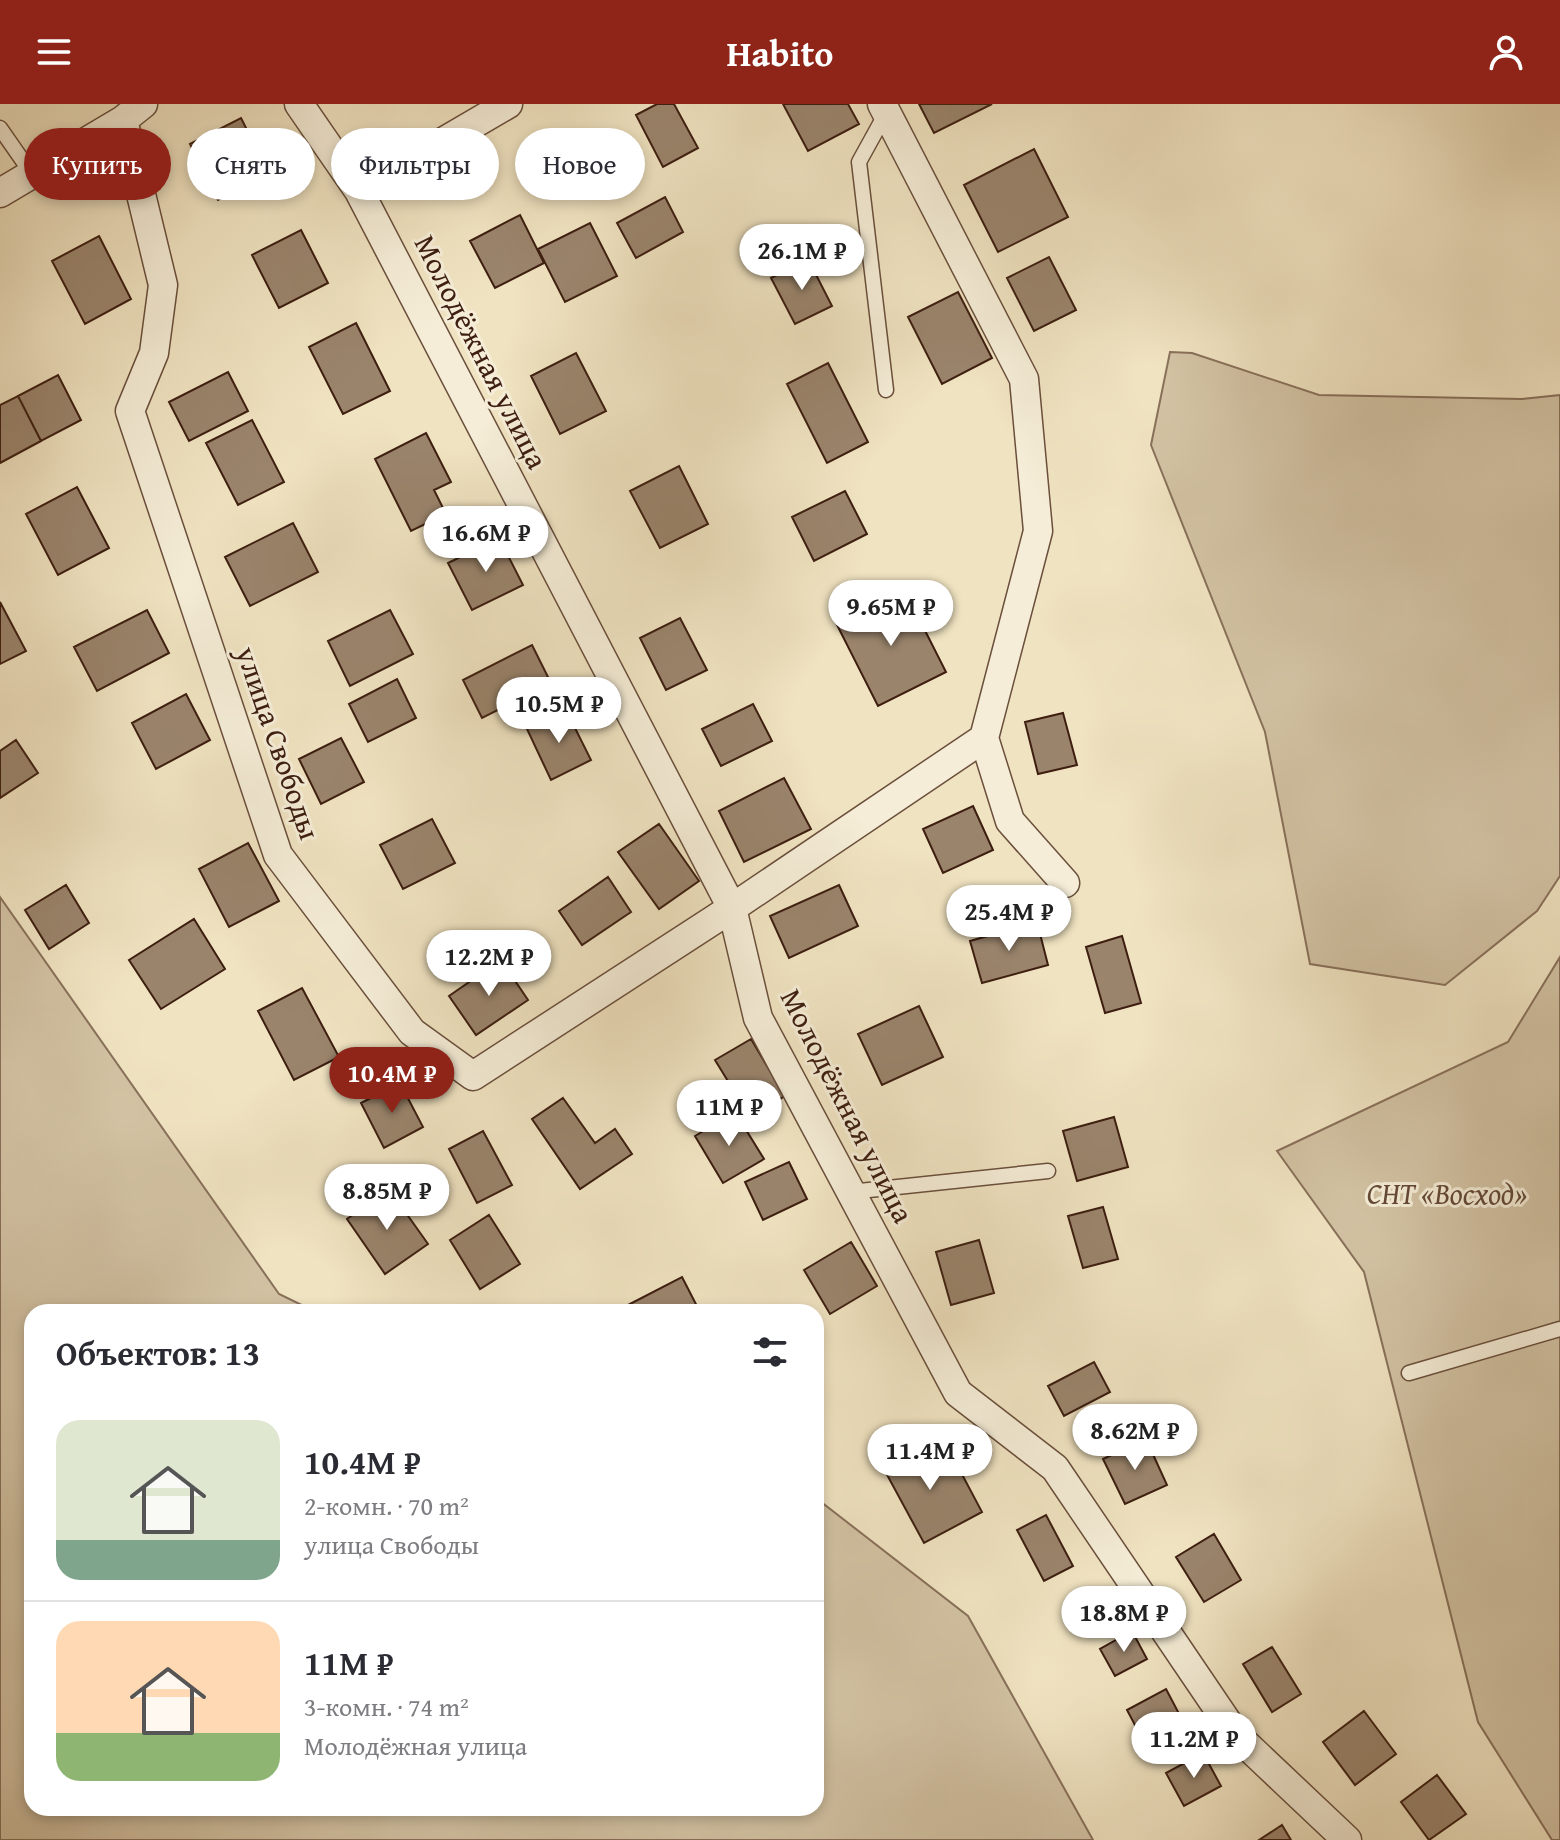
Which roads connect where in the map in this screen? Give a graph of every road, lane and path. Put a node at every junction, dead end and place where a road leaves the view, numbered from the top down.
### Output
1 (299, 104) edge
2 (508, 104) edge
3 (884, 108) edge
4 (133, 112) edge
5 (0, 128) edge
6 (107, 128) edge
7 (467, 128) edge
8 (331, 150) edge
9 (24, 162) edge
10 (24, 179) edge
11 (0, 193) edge
12 (364, 200) edge
13 (886, 390) dead end
14 (984, 738) junction
15 (1065, 883) dead end
16 (732, 908) junction
17 (1048, 1171) dead end
18 (850, 1192) junction
19 (1560, 1329) edge
20 (1409, 1373) dead end
21 (1347, 1840) edge

1 - 8 street, Молодёжная улица
2 - 7 street
3 - 13 lane
3 - 14 street
4 - 6 street
4 - 16 street, улица Свободы
5 - 9 lane
10 - 11 street
12 - 16 street, Молодёжная улица
14 - 15 street
14 - 16 street
16 - 18 street, Молодёжная улица
17 - 18 lane
18 - 21 street, Молодёжная улица
19 - 20 lane

